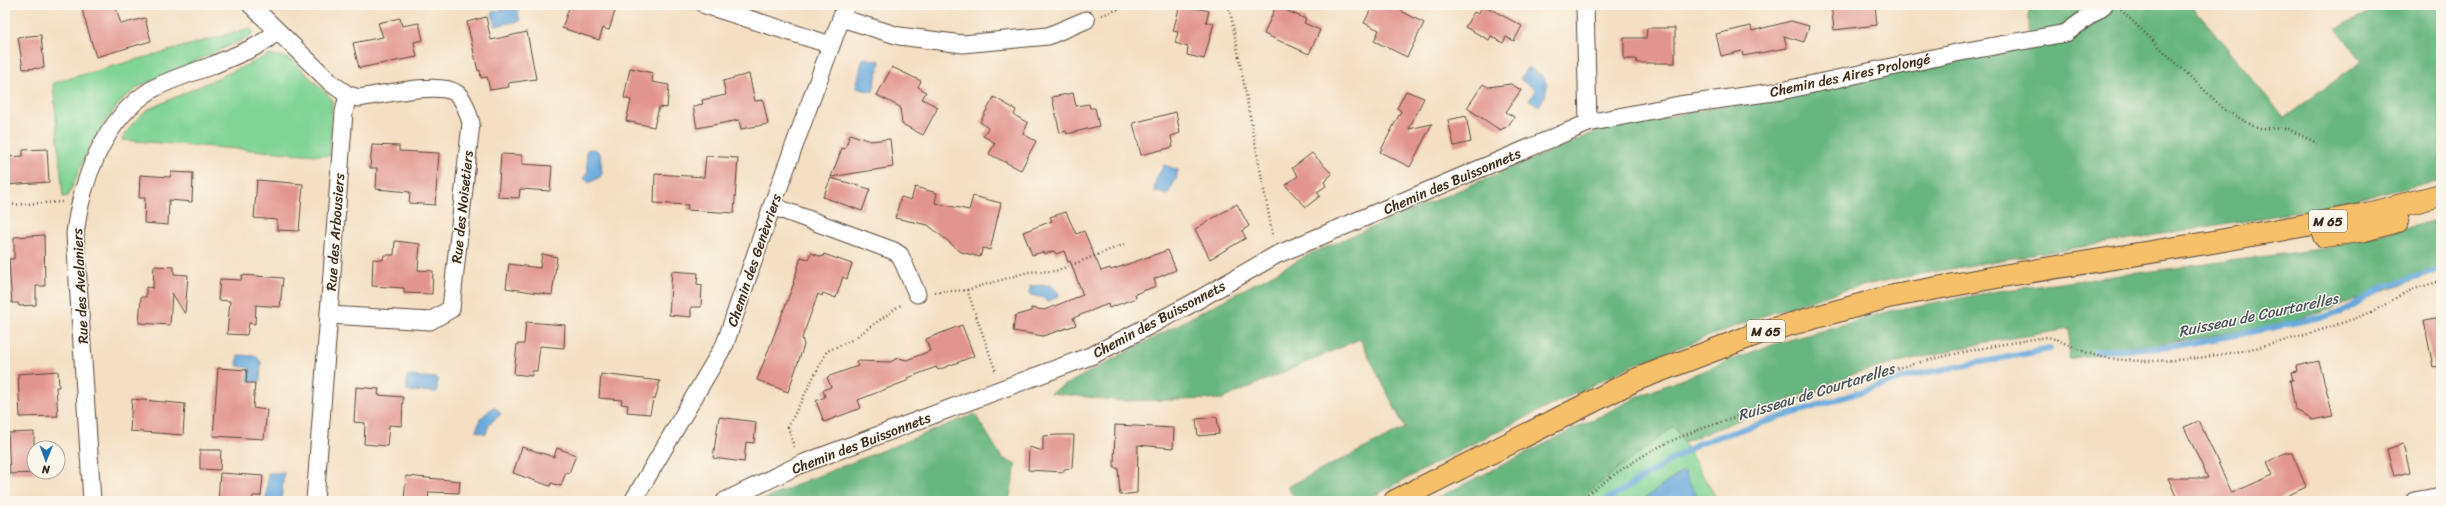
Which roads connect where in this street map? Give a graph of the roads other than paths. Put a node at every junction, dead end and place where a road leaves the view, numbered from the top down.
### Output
1 (251, 5) edge
2 (705, 5) edge
3 (1585, 5) edge
4 (2104, 5) edge
5 (844, 12) edge
6 (1086, 20) road end
7 (277, 31) junction
8 (831, 45) junction
9 (348, 95) junction
10 (1588, 123) junction
11 (2441, 195) edge
12 (772, 206) junction
13 (2441, 210) edge
14 (2213, 242) junction
15 (917, 294) road end
16 (329, 314) junction
17 (2441, 496) edge
18 (92, 501) edge
19 (315, 501) edge
20 (634, 501) edge
21 (725, 501) edge
22 (1394, 501) edge
23 (2414, 501) edge

1 - 7 street
2 - 8 street
3 - 10 street
4 - 10 street, Chemin des Aires Prolongé
5 - 6 street
5 - 8 street, Chemin des Genèvriers
7 - 9 street
7 - 18 street, Rue des Avelaniers
8 - 12 street, Chemin des Genèvriers
9 - 16 street, Rue des Arbousiers
9 - 16 street, Rue des Noisetiers
10 - 21 street, Chemin des Buissonnets
11 - 14 main road, M 65
12 - 15 street
12 - 20 street, Chemin des Genèvriers
13 - 14 main road, M 65
14 - 22 main road, M 65
16 - 19 street, Rue des Arbousiers
17 - 23 street

